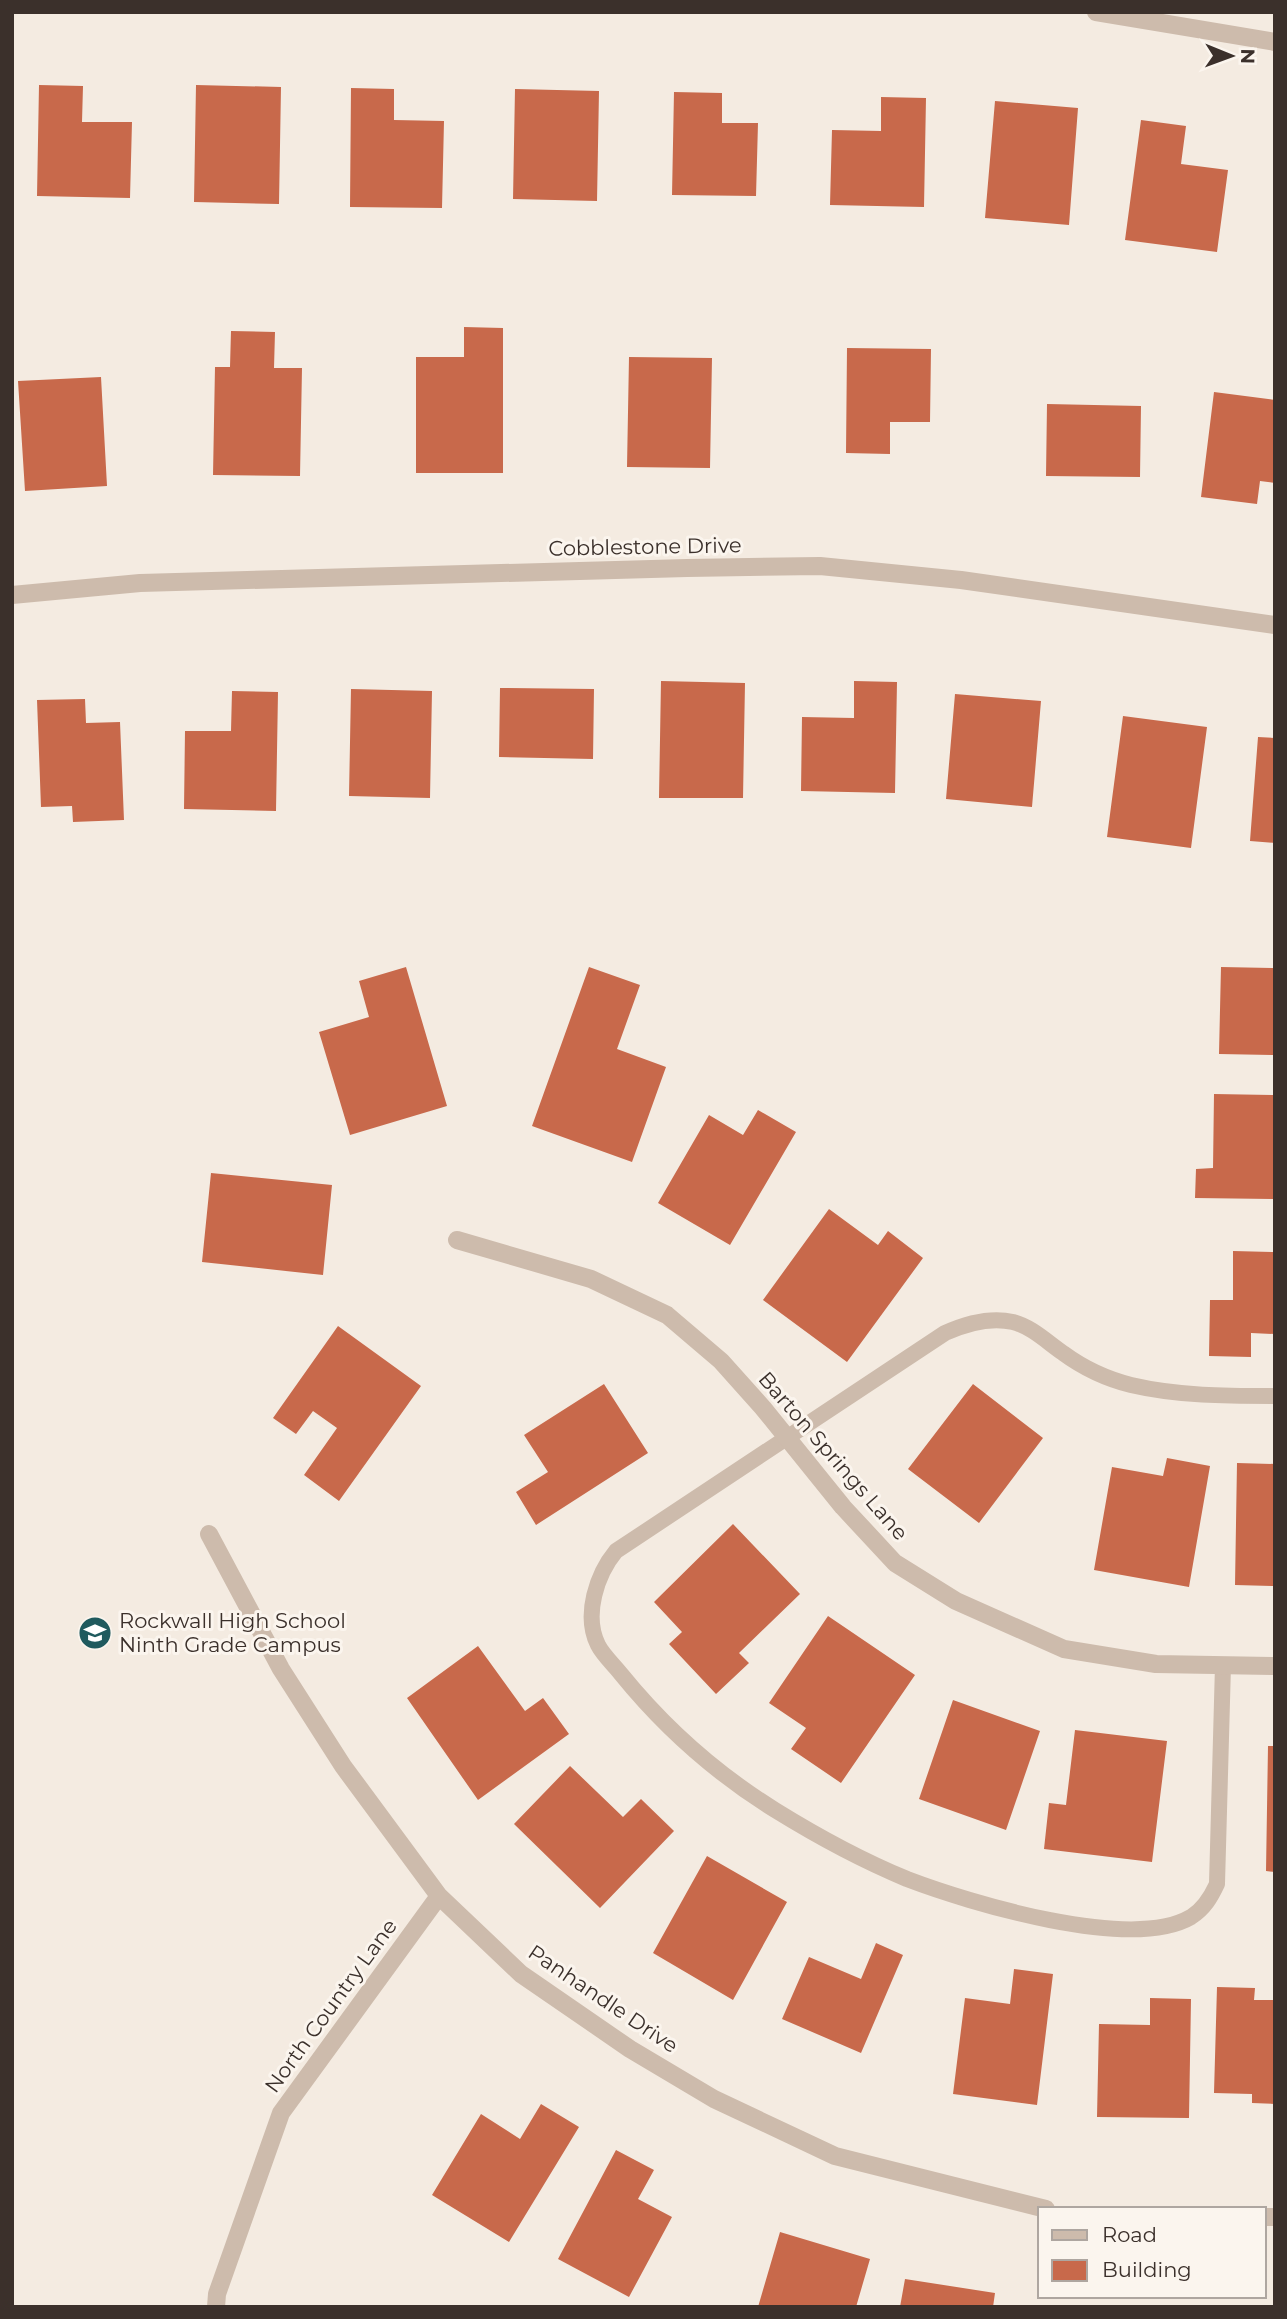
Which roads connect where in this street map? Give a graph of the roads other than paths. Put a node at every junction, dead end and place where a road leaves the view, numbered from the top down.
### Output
1 (1096, 12) edge
2 (1275, 42) edge
3 (12, 595) edge
4 (1275, 625) edge
5 (457, 1240) dead end
6 (1275, 1396) edge
7 (786, 1436) junction
8 (209, 1534) dead end
9 (1223, 1665) junction
10 (1275, 1665) edge
11 (439, 1896) junction
12 (1038, 2207) edge
13 (216, 2307) edge

1 - 2 street
3 - 4 street, Cobblestone Drive
5 - 7 street, Barton Springs Lane
6 - 7 lane
7 - 9 street, Barton Springs Lane
7 - 9 lane
8 - 11 street, Panhandle Drive
9 - 10 street, Barton Springs Lane
11 - 12 street, Panhandle Drive
11 - 13 street, North Country Lane

